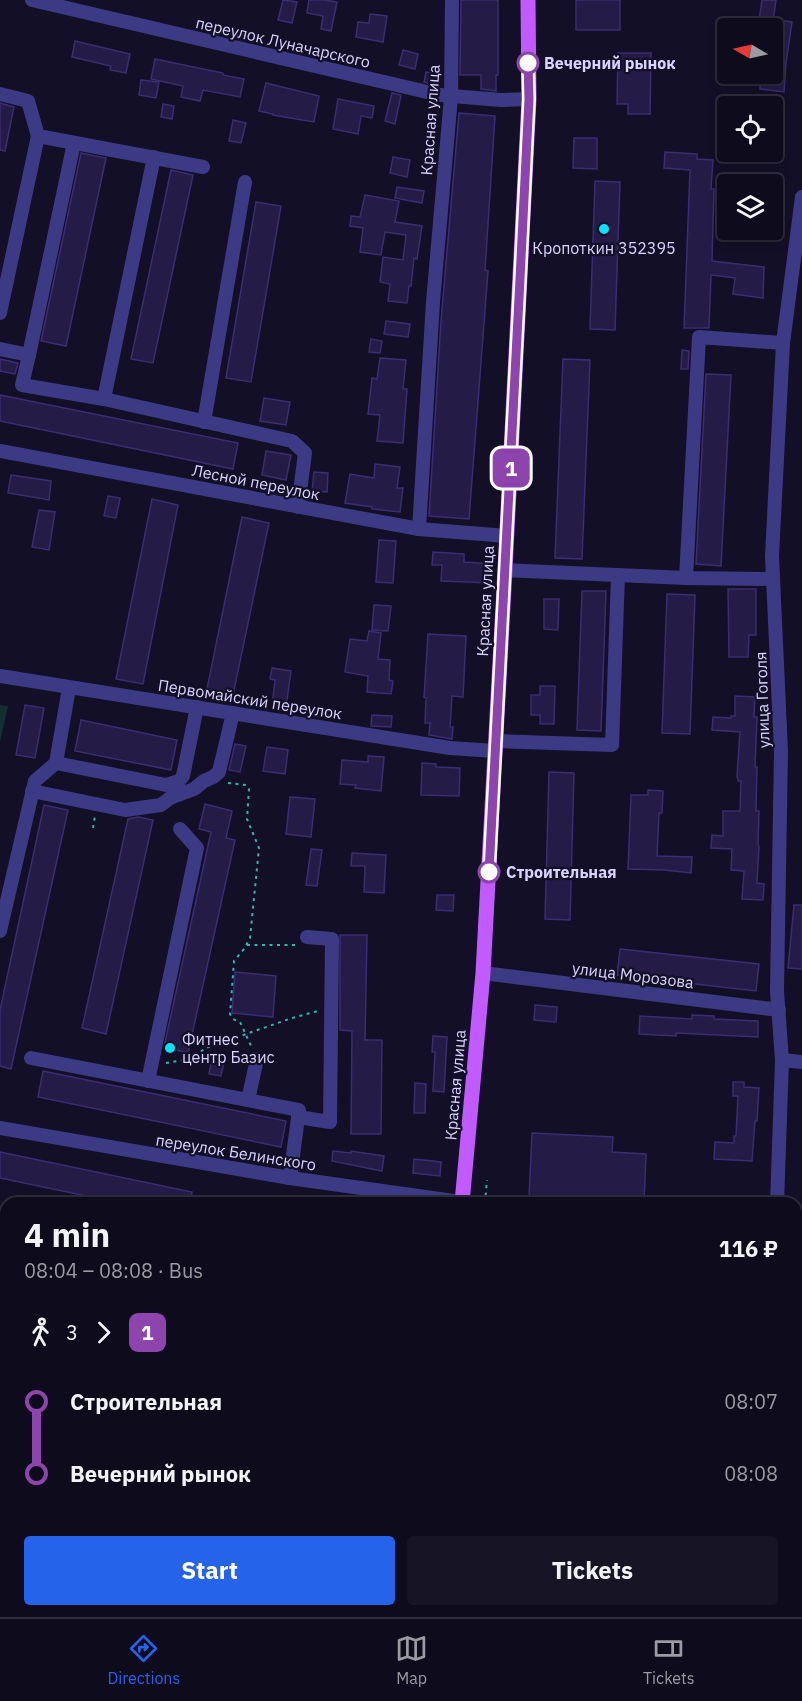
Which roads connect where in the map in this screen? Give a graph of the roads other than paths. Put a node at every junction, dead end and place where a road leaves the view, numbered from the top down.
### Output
1 (32, 0) edge
2 (452, 0) edge
3 (528, 0) edge
4 (0, 94) edge
5 (451, 97) junction
6 (529, 99) junction
7 (38, 136) junction
8 (74, 142) junction
9 (154, 157) junction
10 (203, 167) dead end
11 (245, 182) dead end
12 (802, 197) edge
13 (0, 313) edge
14 (783, 343) junction
15 (0, 349) edge
16 (29, 355) junction
17 (104, 399) junction
18 (204, 422) junction
19 (0, 451) edge
20 (298, 507) junction
21 (418, 530) junction
22 (507, 536) junction
23 (505, 570) junction
24 (618, 575) junction
25 (686, 578) junction
26 (773, 579) junction
27 (0, 676) edge
28 (69, 688) junction
29 (197, 707) junction
30 (233, 713) junction
31 (496, 746) junction
32 (56, 763) junction
33 (32, 791) junction
34 (180, 830) dead end
35 (0, 931) edge
36 (307, 938) road end
37 (483, 973) junction
38 (778, 1010) junction
39 (31, 1058) dead end
40 (257, 1059) road end
41 (782, 1060) junction
42 (802, 1062) edge
43 (148, 1081) junction
44 (248, 1100) junction
45 (298, 1117) junction
46 (0, 1128) edge
47 (290, 1178) junction
48 (421, 1197) edge
49 (463, 1197) edge
50 (777, 1197) edge

1 - 5 street, переулок Луначарского
2 - 5 street, Красная улица
3 - 6 main road, Красная улица
4 - 7 street
5 - 6 street, переулок Луначарского
5 - 21 street, Красная улица
6 - 22 main road, Красная улица
7 - 8 street
7 - 13 street
8 - 9 street
8 - 16 street
9 - 10 street
9 - 17 street
11 - 18 street
12 - 14 street, улица Гоголя
14 - 25 street
14 - 26 street, улица Гоголя
15 - 16 street
16 - 17 street
17 - 18 street
18 - 20 street
19 - 20 street, Лесной переулок
20 - 21 street, Лесной переулок
21 - 22 street, Лесной переулок
22 - 23 main road, Красная улица
23 - 24 street
23 - 31 main road, Красная улица
24 - 25 street
24 - 31 street, Первомайский переулок
25 - 26 street
26 - 38 street, улица Гоголя
27 - 28 street, Первомайский переулок
28 - 29 street, Первомайский переулок
28 - 32 street
29 - 30 street, Первомайский переулок
29 - 32 street
30 - 31 street, Первомайский переулок
30 - 33 street
31 - 37 main road, Красная улица
32 - 33 street
33 - 35 street
34 - 43 street
36 - 45 street
37 - 38 street, улица Морозова
37 - 49 main road, Красная улица
38 - 41 street, улица Гоголя
39 - 43 street
40 - 44 street
41 - 42 street
41 - 50 street, улица Гоголя
43 - 44 street
44 - 45 street
45 - 47 street
46 - 47 street, переулок Белинского
47 - 48 street, переулок Белинского

